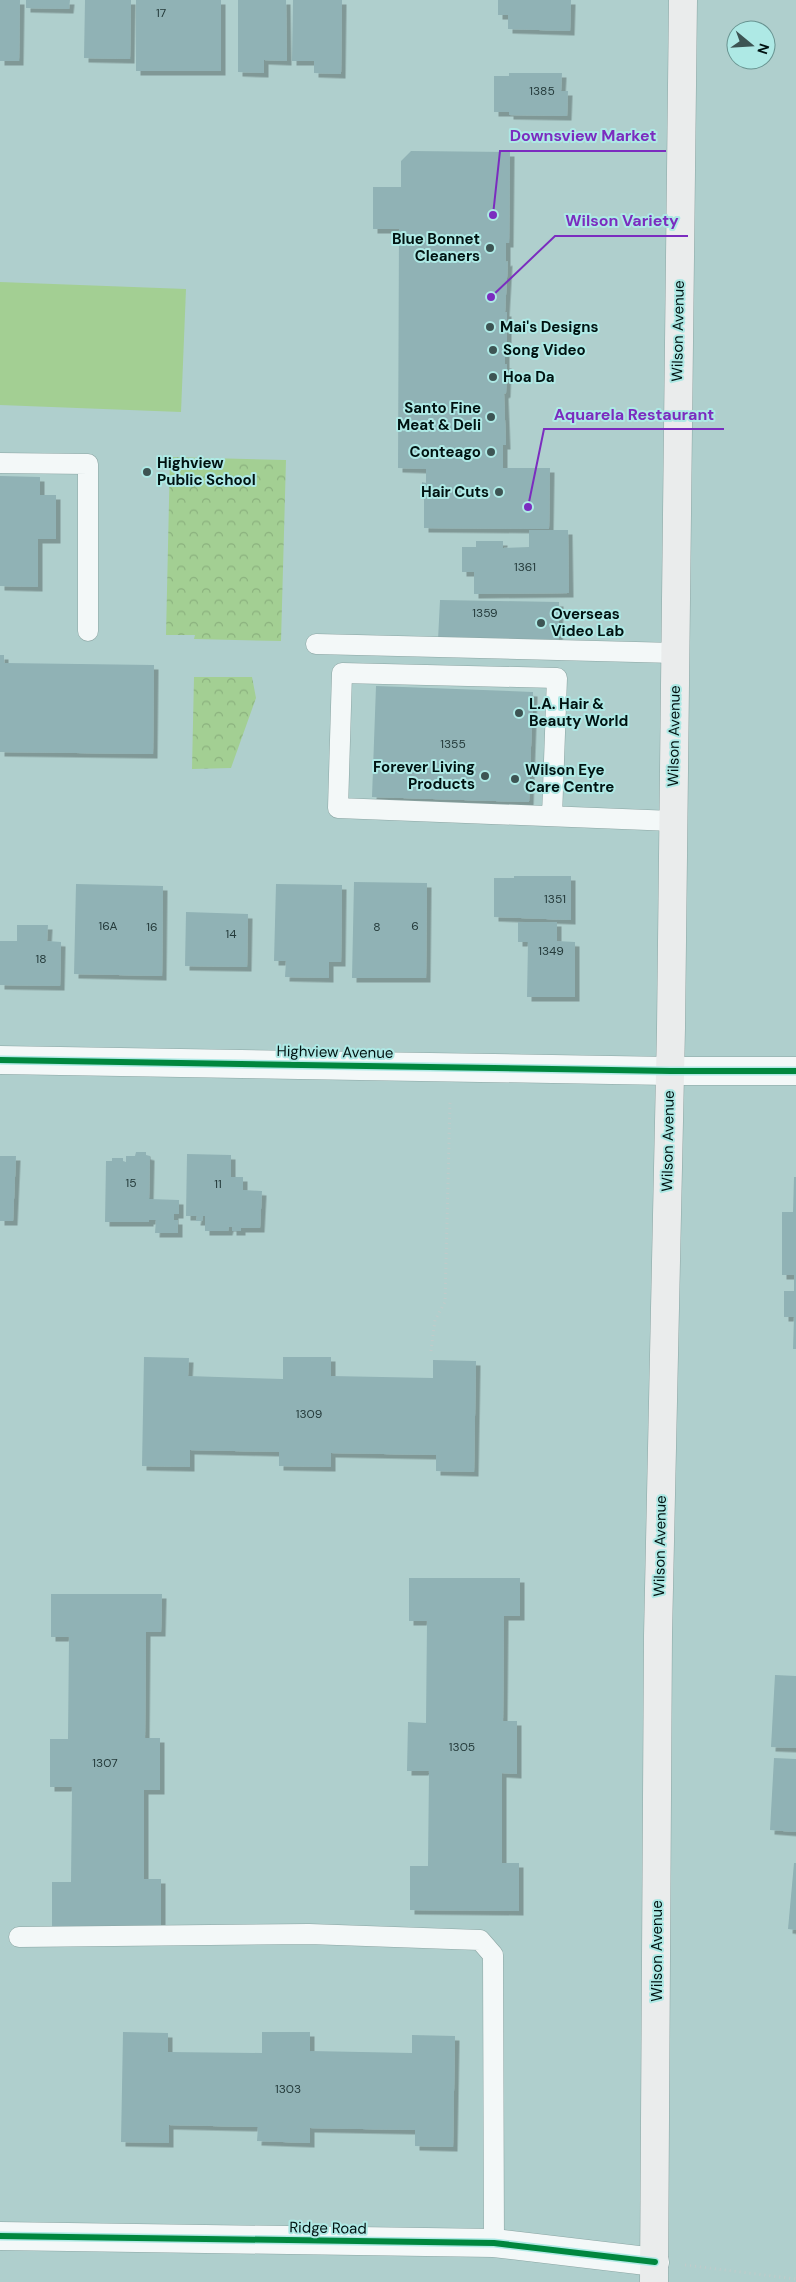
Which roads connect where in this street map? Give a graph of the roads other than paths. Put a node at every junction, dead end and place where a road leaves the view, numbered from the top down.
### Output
1 (683, 0) edge
2 (0, 463) edge
3 (88, 630) dead end
4 (316, 644) dead end
5 (675, 653) junction
6 (552, 816) junction
7 (673, 821) junction
8 (0, 1060) edge
9 (670, 1070) junction
10 (796, 1070) edge
11 (19, 1937) dead end
12 (0, 2236) edge
13 (494, 2243) junction
14 (654, 2272) edge

1 - 5 main road, Wilson Avenue
2 - 3 lane
4 - 5 lane
5 - 7 main road, Wilson Avenue
6 - 6 lane
6 - 7 lane
7 - 9 main road, Wilson Avenue
8 - 9 street, Highview Avenue
9 - 10 street, Highview Avenue
9 - 14 main road, Wilson Avenue
11 - 13 lane
12 - 13 street, Ridge Road
13 - 14 street, Ridge Road

